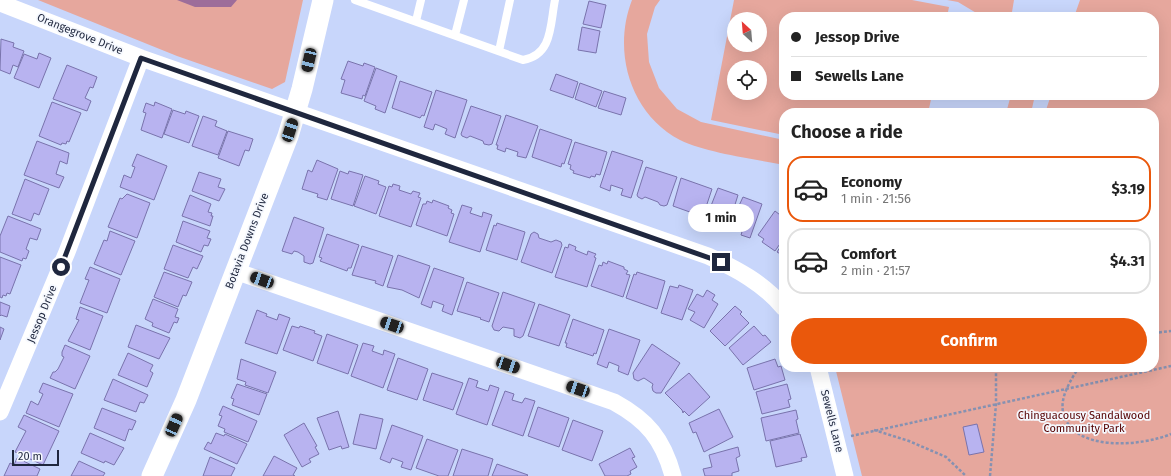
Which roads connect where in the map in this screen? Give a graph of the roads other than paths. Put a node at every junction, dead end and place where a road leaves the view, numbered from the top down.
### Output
1 (323, 0) edge
2 (356, 0) edge
3 (421, 0) edge
4 (464, 0) edge
5 (510, 0) edge
6 (555, 0) edge
7 (0, 3) edge
8 (416, 21) junction
9 (455, 35) junction
10 (499, 51) junction
11 (141, 58) junction
12 (295, 113) junction
13 (235, 271) junction
14 (779, 303) edge
15 (819, 372) edge
16 (0, 412) edge
17 (152, 476) edge
18 (673, 476) edge
19 (844, 476) edge

1 - 12 street, Botavia Downs Drive
2 - 8 lane
3 - 8 lane
4 - 9 lane
5 - 10 lane
6 - 10 lane
7 - 11 street, Orangegrove Drive
8 - 9 lane
9 - 10 lane
11 - 12 street, Orangegrove Drive
11 - 16 street, Jessop Drive
12 - 13 street, Botavia Downs Drive
12 - 14 street
13 - 17 street, Botavia Downs Drive
13 - 18 street
15 - 19 street, Sewells Lane

